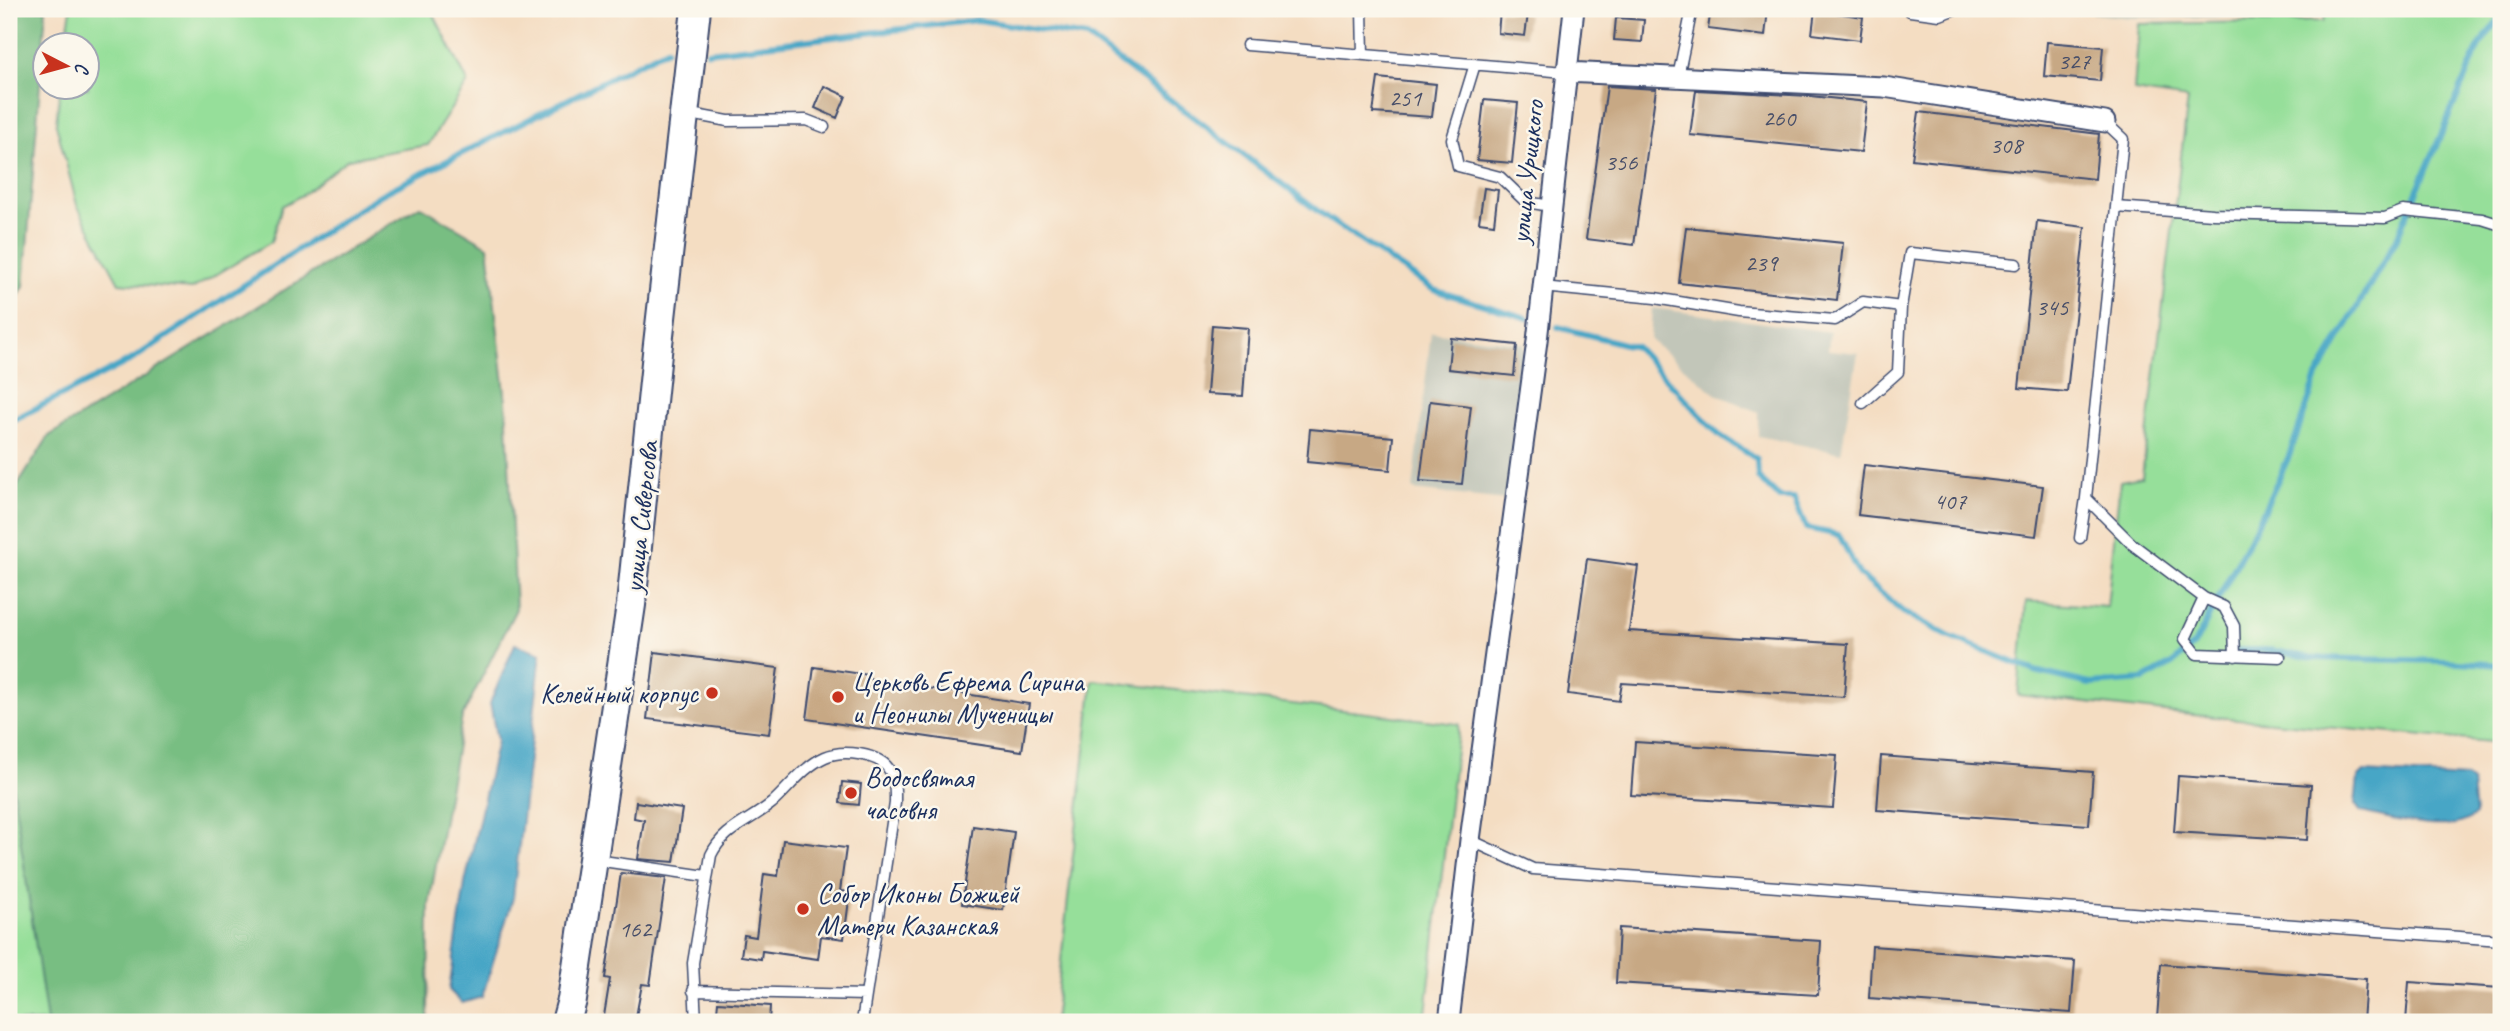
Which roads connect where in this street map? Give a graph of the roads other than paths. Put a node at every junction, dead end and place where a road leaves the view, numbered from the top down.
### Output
1 (696, 9) edge
2 (1362, 9) edge
3 (1574, 9) edge
4 (1692, 9) edge
5 (1908, 9) edge
6 (1955, 9) edge
7 (1247, 45) dead end
8 (1363, 55) junction
9 (1475, 64) junction
10 (1565, 72) junction
11 (1678, 77) junction
12 (684, 113) junction
13 (2105, 122) joint
14 (824, 127) dead end
15 (1551, 206) junction
16 (2116, 207) junction
17 (2501, 225) edge
18 (2016, 264) dead end
19 (1542, 287) junction
20 (1900, 307) junction
21 (1863, 403) dead end
22 (2086, 498) junction
23 (2080, 538) dead end
24 (2204, 598) junction
25 (2235, 656) junction
26 (2280, 657) dead end
27 (1470, 840) junction
28 (592, 860) junction
29 (706, 876) junction
30 (2501, 940) edge
31 (693, 990) junction
32 (866, 995) junction
33 (566, 1022) edge
34 (696, 1022) edge
35 (862, 1022) edge
36 (1449, 1022) edge

1 - 12 street, улица Сиверсова
2 - 8 lane
3 - 10 street, улица Урицкого
4 - 11 lane
5 - 6 lane
7 - 8 lane
8 - 9 lane
9 - 10 lane
9 - 15 lane
10 - 11 street
10 - 15 street, улица Урицкого
11 - 13 street
12 - 14 lane
12 - 28 street, улица Сиверсова
13 - 16 lane
15 - 19 street, улица Урицкого
16 - 17 lane
16 - 22 lane
18 - 20 lane
19 - 20 lane
19 - 27 street, улица Урицкого
20 - 21 lane
22 - 23 lane
22 - 24 lane
24 - 25 lane
24 - 25 lane
25 - 26 lane
27 - 30 lane
27 - 36 street, улица Урицкого
28 - 29 lane
28 - 33 street, улица Сиверсова
29 - 31 lane
29 - 32 lane
31 - 32 lane
31 - 34 lane
32 - 35 lane

